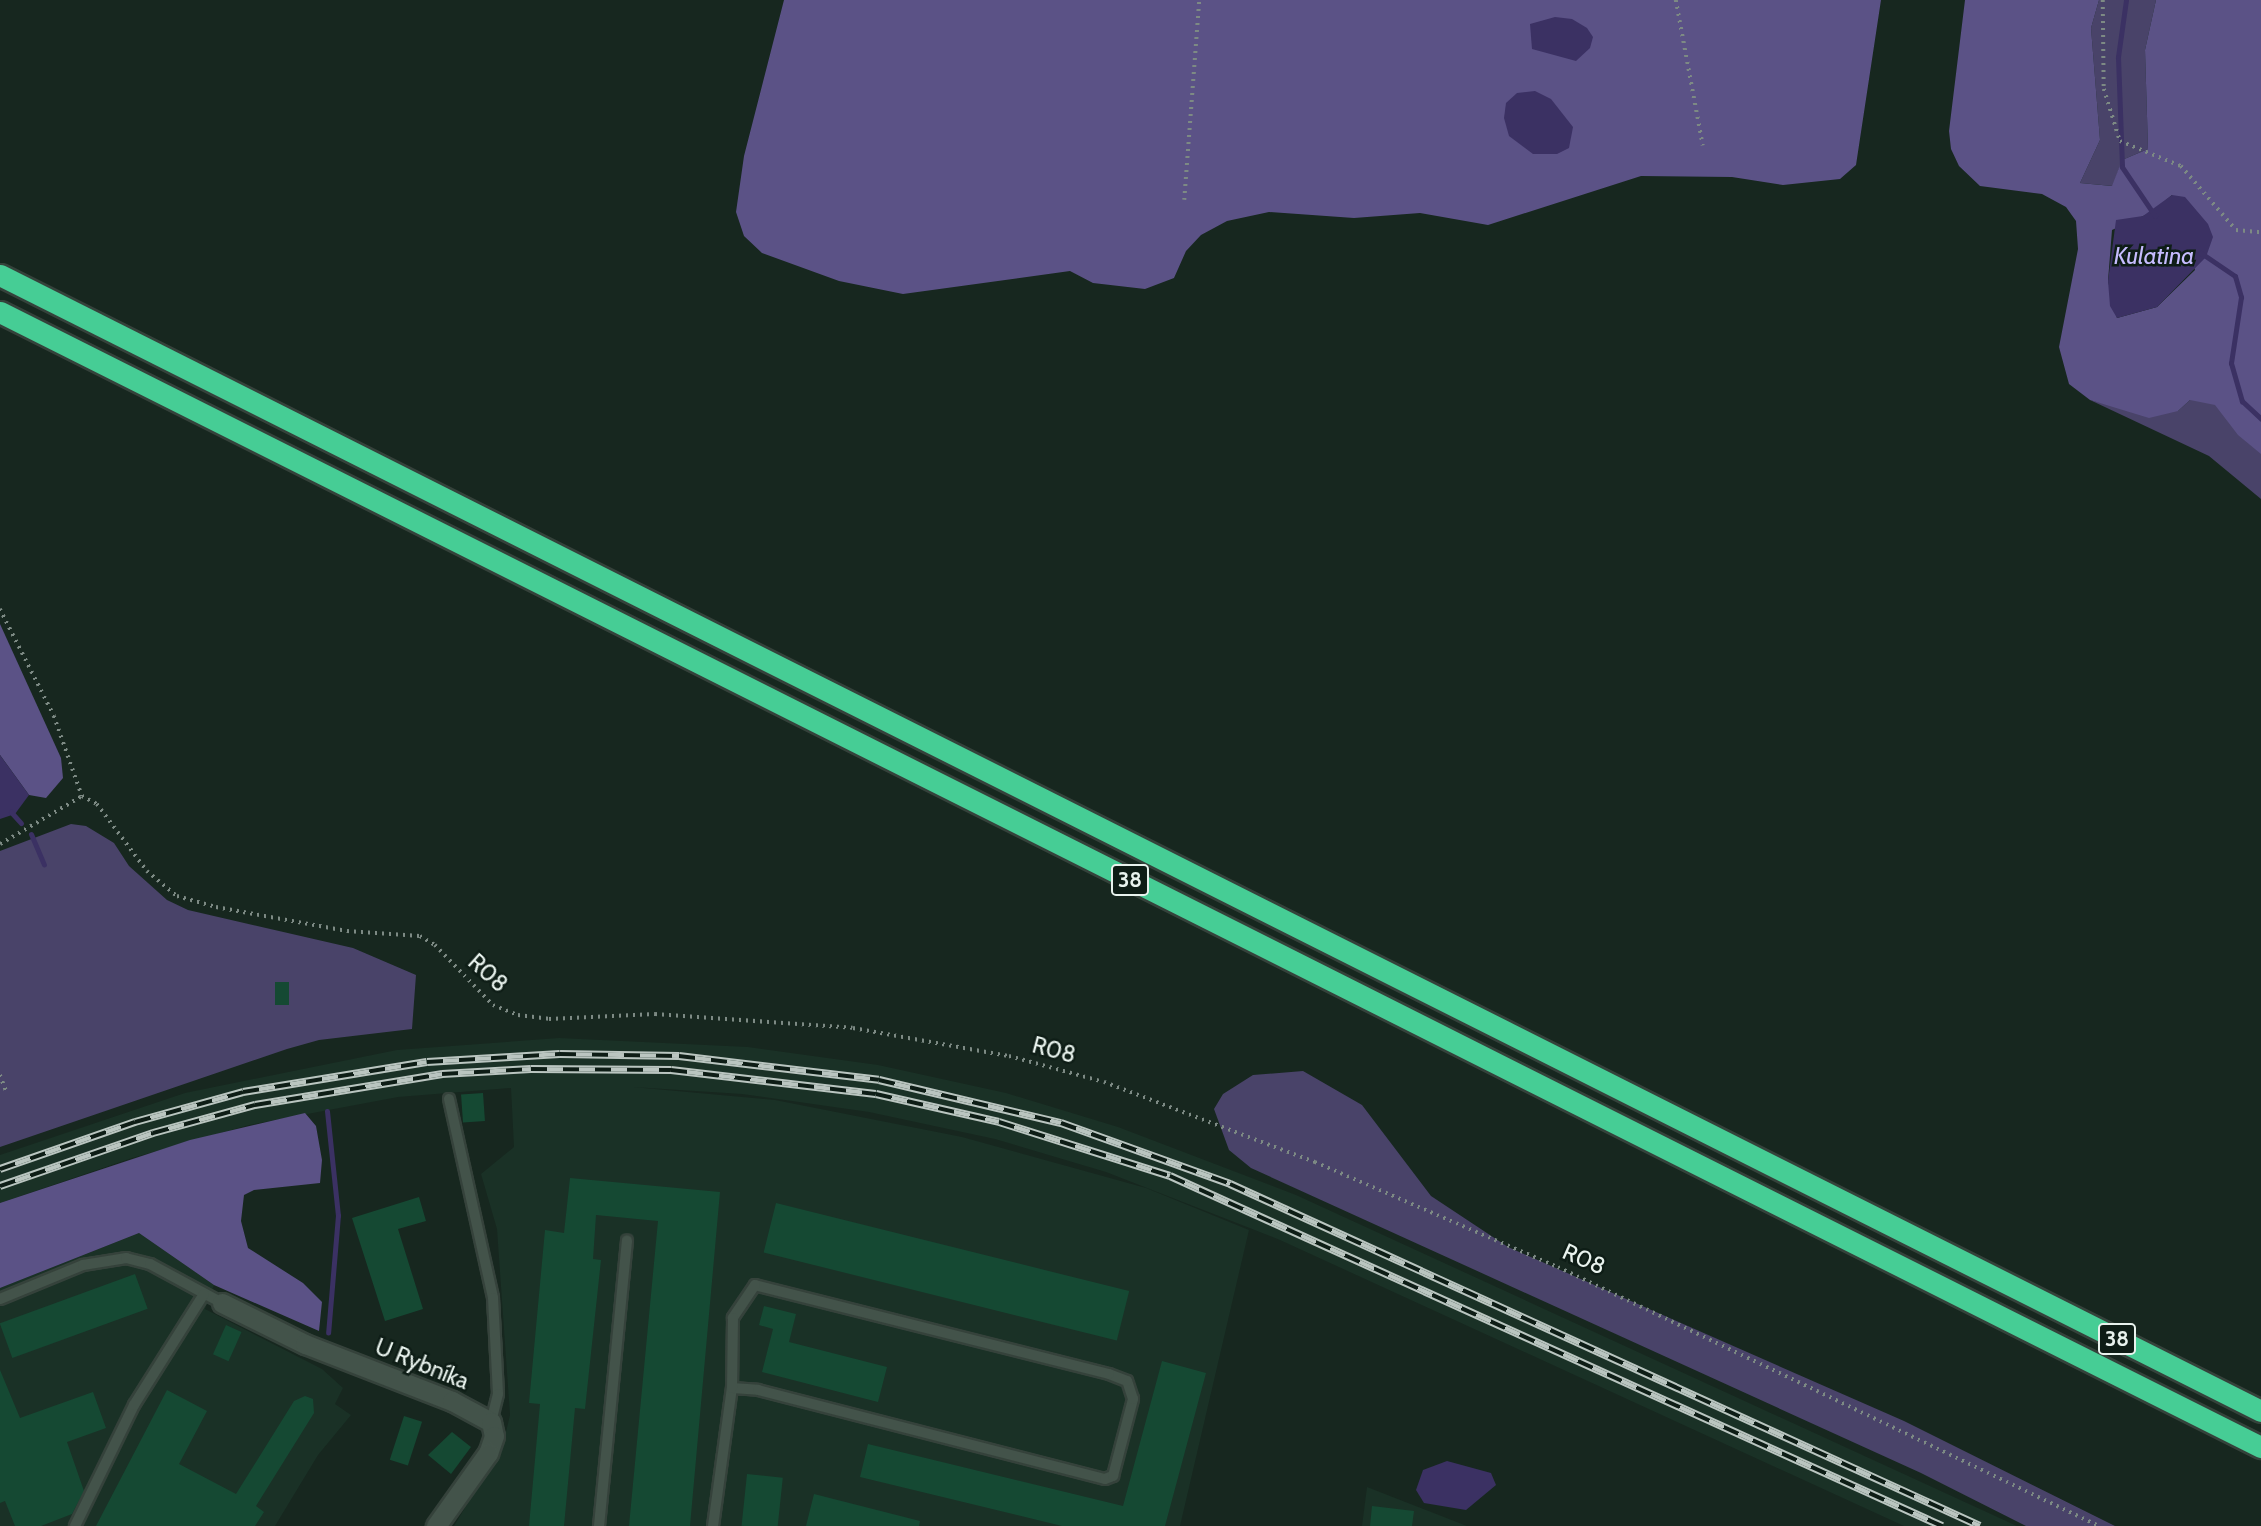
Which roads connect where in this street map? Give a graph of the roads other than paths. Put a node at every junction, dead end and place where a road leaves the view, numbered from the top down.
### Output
1 (0, 275) edge
2 (0, 315) edge
3 (449, 1099) dead end
4 (627, 1240) dead end
5 (204, 1294) junction
6 (0, 1299) edge
7 (222, 1303) joint
8 (732, 1388) junction
9 (2261, 1411) edge
10 (491, 1422) junction
11 (2261, 1447) edge
12 (75, 1526) edge
13 (436, 1526) edge
14 (599, 1526) edge
15 (713, 1526) edge

1 - 9 highway, 38
2 - 11 highway, 38
3 - 10 lane
4 - 14 lane
5 - 6 lane
5 - 7 lane
5 - 12 lane
7 - 10 street, U Rybníka
8 - 8 lane
8 - 15 lane
10 - 13 street

